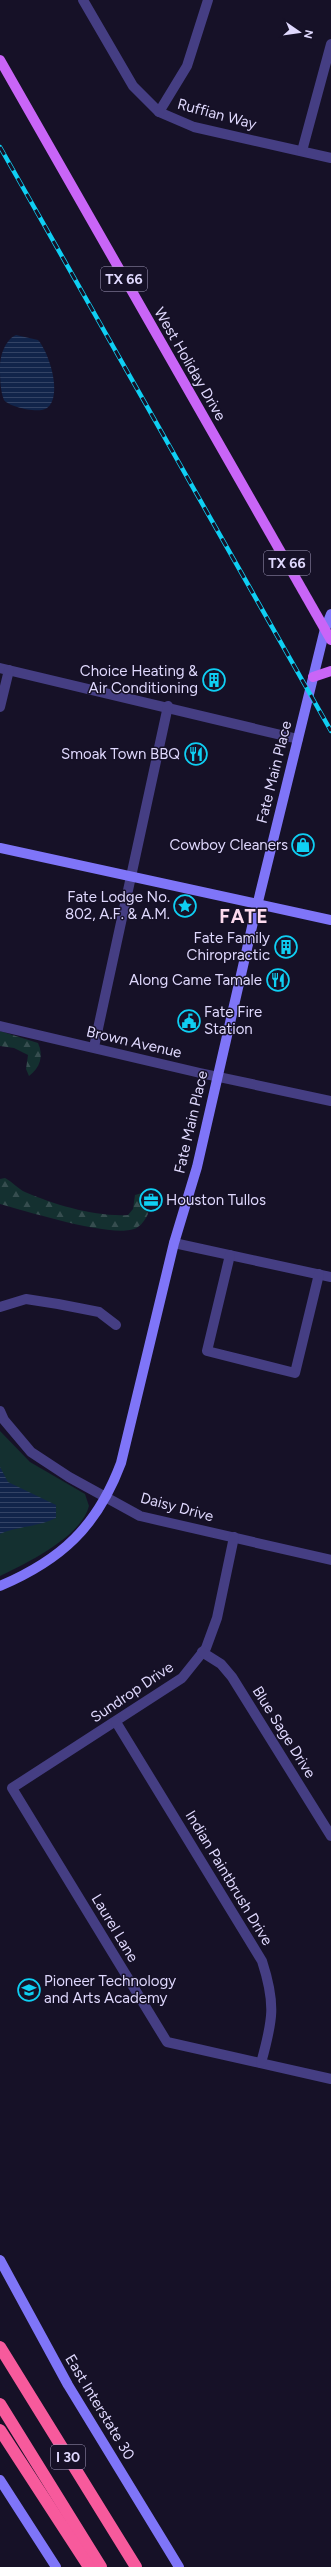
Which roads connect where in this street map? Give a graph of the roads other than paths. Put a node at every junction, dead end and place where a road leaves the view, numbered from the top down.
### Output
1 (82, 0) edge
2 (208, 0) edge
3 (331, 44) edge
4 (0, 60) edge
5 (159, 112) junction
6 (302, 150) junction
7 (331, 158) edge
8 (331, 614) edge
9 (325, 629) junction
10 (331, 640) edge
11 (4, 669) edge
12 (331, 671) edge
13 (313, 677) junction
14 (168, 706) junction
15 (0, 707) edge
16 (298, 739) junction
17 (0, 848) edge
18 (132, 878) junction
19 (257, 904) junction
20 (331, 920) edge
21 (0, 1026) edge
22 (94, 1048) junction
23 (217, 1076) junction
24 (331, 1101) edge
25 (174, 1242) junction
26 (230, 1254) junction
27 (319, 1274) junction
28 (331, 1276) edge
29 (0, 1307) edge
30 (116, 1325) dead end
31 (0, 1411) edge
32 (106, 1498) junction
33 (234, 1537) junction
34 (331, 1560) edge
35 (0, 1586) edge
36 (202, 1652) junction
37 (116, 1722) junction
38 (12, 1788) joint
39 (331, 1836) edge
40 (261, 2063) junction
41 (331, 2079) edge
42 (0, 2260) edge
43 (0, 2347) edge
44 (0, 2404) edge
45 (0, 2430) edge
46 (0, 2480) edge
47 (56, 2567) edge
48 (89, 2567) edge
49 (101, 2567) edge
50 (136, 2567) edge
51 (179, 2567) edge

1 - 5 street, Ruffian Way
2 - 5 street
3 - 6 street
4 - 9 main road, West Holiday Drive / TX 66
5 - 6 street, Ruffian Way
6 - 7 street, Ruffian Way
8 - 9 main road, Fate Main Place
9 - 10 main road, West Holiday Drive / TX 66
9 - 13 main road, Fate Main Place
11 - 14 street
11 - 15 street
12 - 13 main road
13 - 16 main road, Fate Main Place
14 - 16 street
14 - 18 street
16 - 19 main road, Fate Main Place
17 - 18 main road
18 - 19 main road
18 - 22 street
19 - 20 main road
19 - 23 main road, Fate Main Place
21 - 22 street, Brown Avenue
22 - 23 street, Brown Avenue
23 - 24 street, Brown Avenue
23 - 25 main road, Fate Main Place
25 - 26 street
25 - 32 main road, Fate Main Place
26 - 27 street
26 - 27 street
27 - 28 street
29 - 30 street
31 - 32 street, Daisy Drive
32 - 33 street, Daisy Drive
32 - 35 main road, Fate Main Place
33 - 34 street, Daisy Drive
33 - 36 street, Sundrop Drive
36 - 37 street, Sundrop Drive
36 - 39 street, Blue Sage Drive
37 - 38 street, Sundrop Drive
37 - 40 street, Indian Paintbrush Drive
38 - 40 street, Laurel Lane
40 - 41 street, Laurel Lane
42 - 51 main road, East Interstate 30
43 - 50 highway, I 30
44 - 49 highway, I 30
45 - 48 highway
46 - 47 main road

